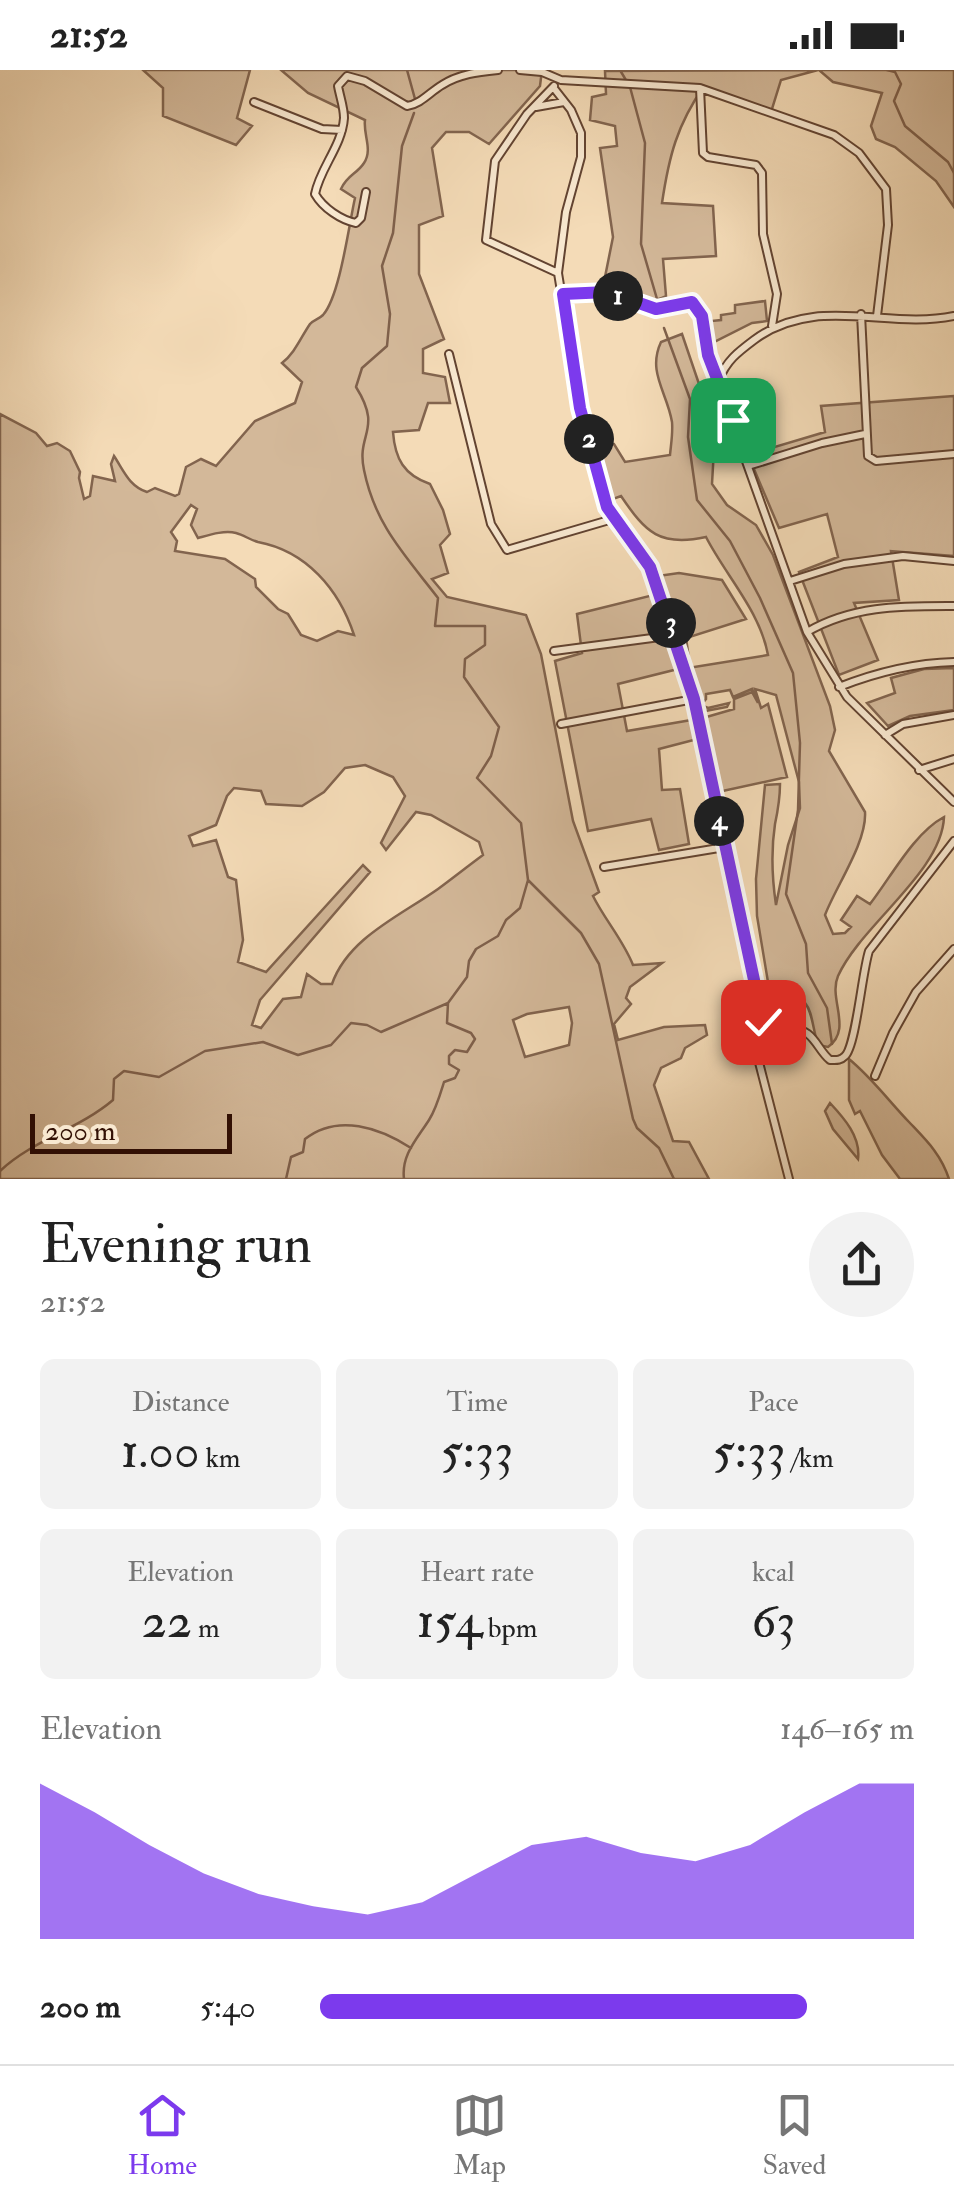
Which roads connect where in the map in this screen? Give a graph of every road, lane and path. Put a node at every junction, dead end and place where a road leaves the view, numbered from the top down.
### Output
1 (498, 70) edge
2 (520, 70) edge
3 (564, 70) edge
4 (564, 80) junction
5 (554, 87) junction
6 (700, 88) junction
7 (254, 102) dead end
8 (564, 102) junction
9 (535, 107) junction
10 (342, 130) junction
11 (366, 192) dead end
12 (558, 273) junction
13 (563, 294) junction
14 (861, 314) junction
15 (877, 316) junction
16 (954, 316) edge
17 (772, 326) junction
18 (449, 354) dead end
19 (719, 380) junction
20 (865, 434) junction
21 (954, 454) edge
22 (748, 466) junction
23 (616, 518) junction
24 (954, 561) edge
25 (790, 581) junction
26 (954, 606) edge
27 (807, 632) junction
28 (675, 635) junction
29 (554, 651) dead end
30 (954, 662) edge
31 (839, 687) junction
32 (694, 699) junction
33 (954, 716) edge
34 (562, 724) dead end
35 (885, 736) junction
36 (954, 758) edge
37 (919, 770) junction
38 (954, 802) edge
39 (954, 840) edge
40 (725, 847) junction
41 (604, 868) dead end
42 (954, 949) edge
43 (769, 1034) junction
44 (876, 1076) dead end
45 (788, 1179) edge

1 - 10 street
2 - 4 street
3 - 4 street
4 - 5 street
4 - 6 street
5 - 8 street
5 - 9 street
6 - 15 street
6 - 17 street
7 - 10 street
8 - 9 street
8 - 12 street
9 - 12 street
10 - 11 street
12 - 13 street
13 - 19 street
13 - 23 street
14 - 15 street
14 - 17 street
14 - 20 street
15 - 16 street
17 - 19 street
18 - 23 street
19 - 22 street
20 - 21 street
20 - 22 street
22 - 25 street
23 - 28 street
24 - 25 street
25 - 27 street
26 - 27 street
27 - 31 street
28 - 29 street
28 - 32 street
30 - 31 street
31 - 35 street
32 - 34 street
32 - 40 street
33 - 35 street
35 - 37 street
36 - 37 street
37 - 38 street
39 - 43 street
40 - 41 street
40 - 43 street
42 - 44 street
43 - 45 street

